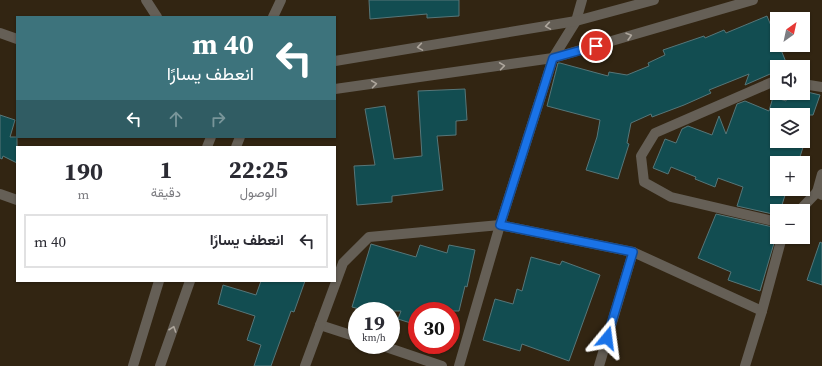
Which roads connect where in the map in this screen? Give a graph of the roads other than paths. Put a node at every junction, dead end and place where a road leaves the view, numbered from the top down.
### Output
1 (146, 0) edge
2 (281, 0) edge
3 (582, 0) edge
4 (654, 0) edge
5 (753, 0) edge
6 (156, 16) edge
7 (273, 16) edge
8 (576, 21) junction
9 (0, 33) edge
10 (16, 38) edge
11 (553, 58) junction
12 (336, 61) edge
13 (770, 83) edge
14 (810, 85) edge
15 (822, 87) edge
16 (336, 89) edge
17 (822, 174) edge
18 (0, 194) edge
19 (819, 194) edge
20 (16, 200) edge
21 (807, 204) edge
22 (770, 220) edge
23 (500, 225) junction
24 (780, 244) edge
25 (633, 252) junction
26 (159, 282) edge
27 (190, 282) edge
28 (336, 282) edge
29 (336, 282) edge
30 (762, 312) junction
31 (320, 325) junction
32 (348, 334) edge
33 (400, 352) edge
34 (133, 366) edge
35 (160, 366) edge
36 (305, 366) edge
37 (442, 366) edge
38 (459, 366) edge
39 (599, 366) edge
40 (745, 366) edge

1 - 6 street
2 - 7 street
3 - 8 street
4 - 8 street
11 -> 5 street
8 - 11 street
8 -> 12 street
9 - 10 street
16 -> 11 street
11 - 23 street
13 - 22 street
14 - 15 street
17 - 19 street
18 - 20 street
19 - 21 street
23 - 25 street
23 - 29 street
23 - 38 street
24 - 30 street
25 - 30 street
25 - 39 street
26 - 34 street
35 -> 27 street
28 - 31 street
30 - 40 street
31 - 32 street
31 - 36 street
33 - 37 street

